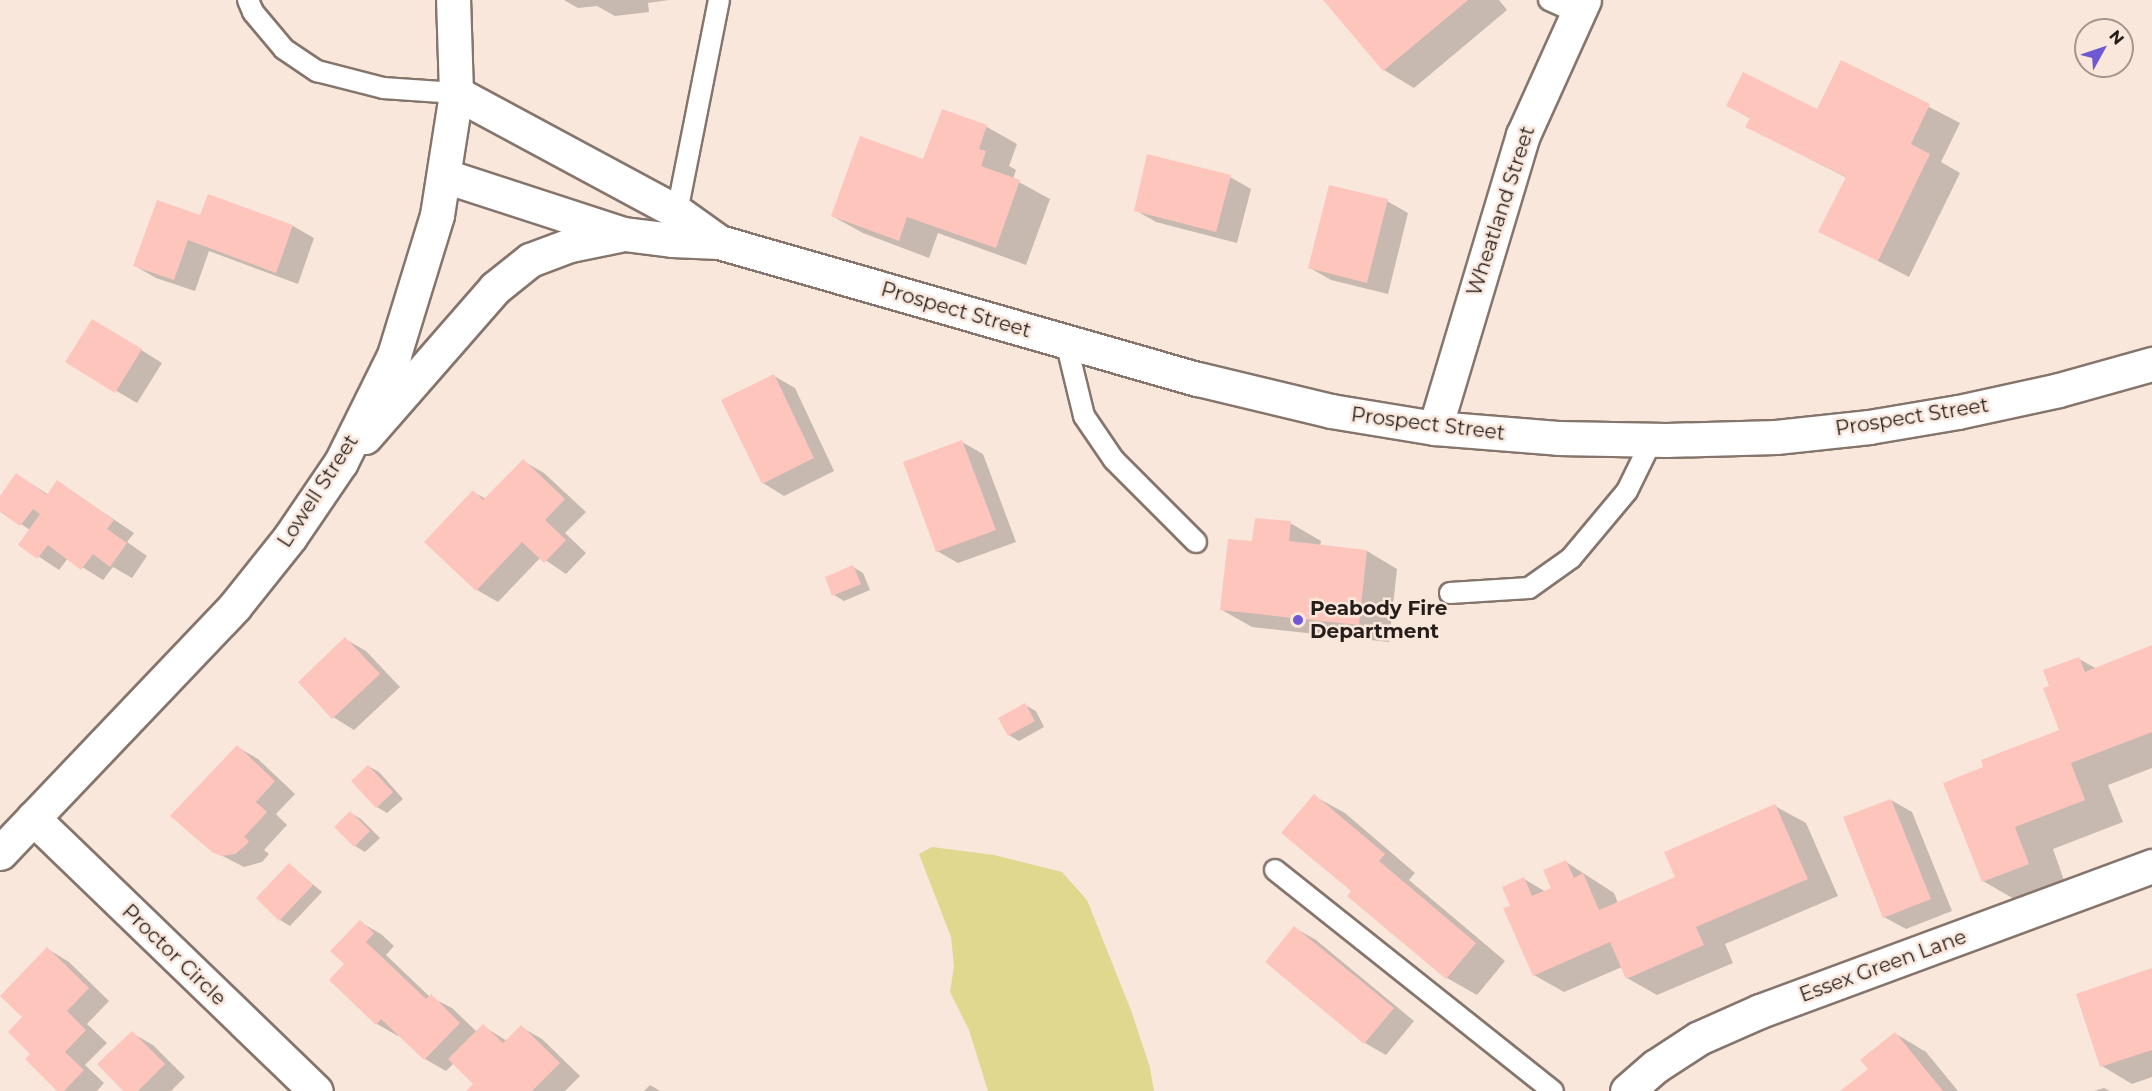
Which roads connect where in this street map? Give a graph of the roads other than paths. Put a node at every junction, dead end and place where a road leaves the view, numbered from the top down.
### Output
1 (248, 0) edge
2 (453, 0) edge
3 (719, 0) edge
4 (1549, 0) edge
5 (1581, 6) edge
6 (456, 93) junction
7 (445, 176) junction
8 (677, 212) junction
9 (624, 234) junction
10 (719, 242) junction
11 (1066, 342) junction
12 (2152, 364) edge
13 (1435, 428) junction
14 (1652, 440) junction
15 (341, 462) junction
16 (1196, 542) dead end
17 (1450, 593) dead end
18 (33, 818) junction
19 (0, 853) edge
20 (2152, 866) edge
21 (1275, 870) dead end
22 (316, 1091) edge
23 (1553, 1091) edge
24 (1627, 1091) edge

1 - 6 lane
2 - 6 street, Lowell Street
3 - 8 lane
4 - 5 lane
5 - 13 street, Wheatland Street
6 - 7 street, Lowell Street
6 - 8 street, Prospect Street
7 - 9 street, Prospect Street
7 - 15 street, Lowell Street
8 - 10 street, Prospect Street
9 - 10 street, Prospect Street
9 - 15 street
10 - 11 street, Prospect Street
11 - 13 street, Prospect Street
11 - 16 lane
12 - 14 street, Prospect Street
13 - 14 street, Prospect Street
14 - 17 lane
15 - 18 street, Lowell Street
18 - 19 street, Lowell Street
18 - 22 street, Proctor Circle
20 - 24 street, Essex Green Lane
21 - 23 lane

